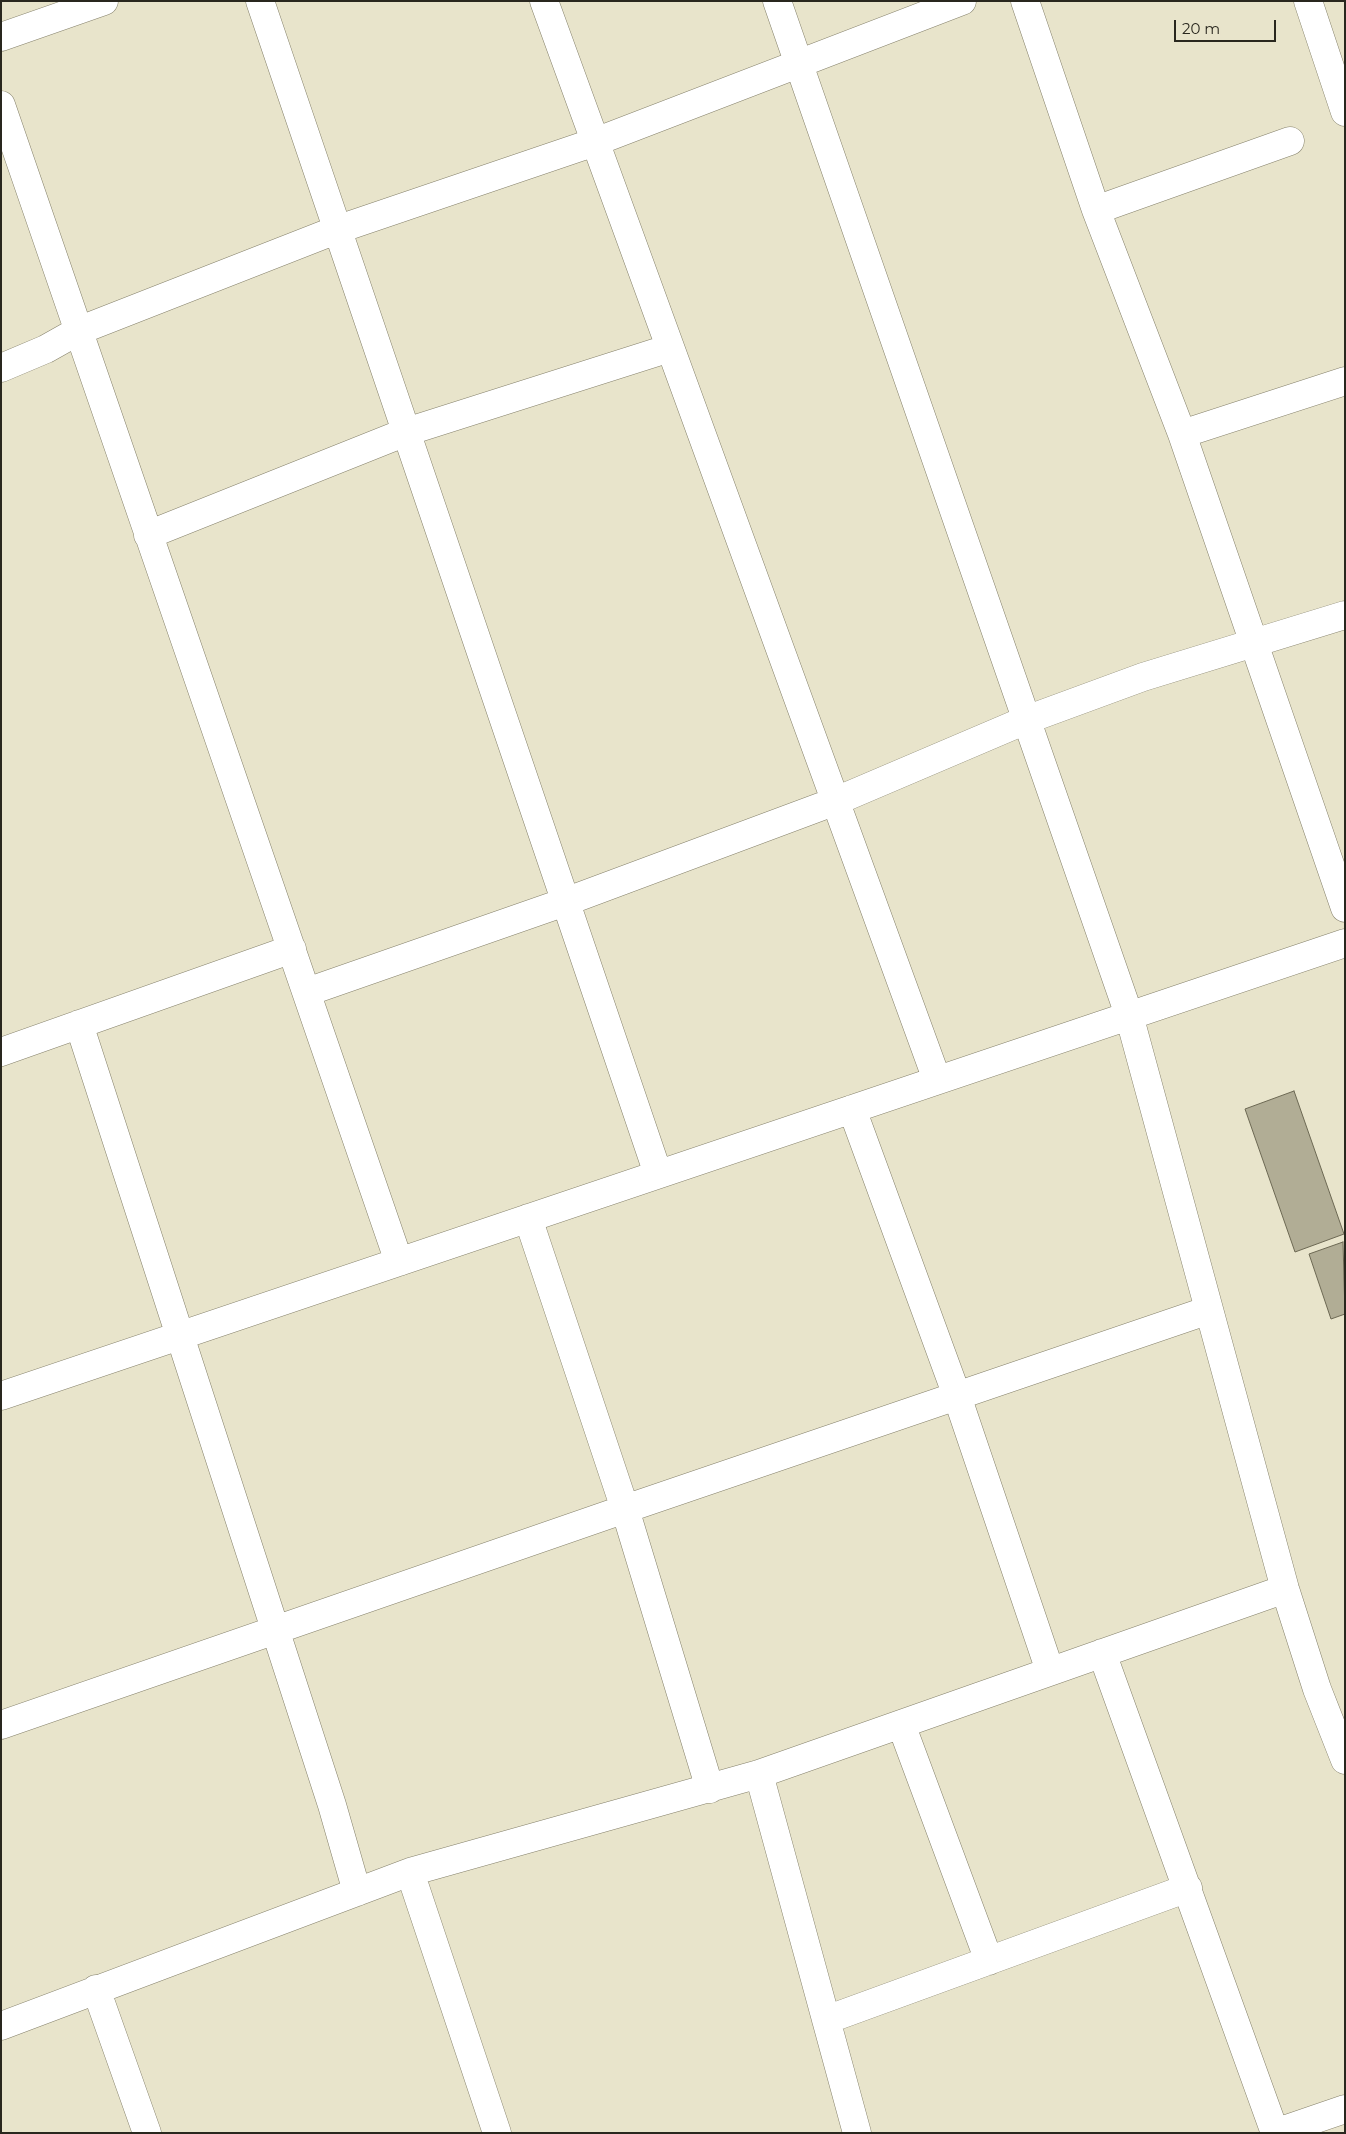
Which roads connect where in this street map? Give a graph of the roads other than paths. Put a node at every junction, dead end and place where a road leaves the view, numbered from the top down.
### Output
1 (104, 1) edge
2 (260, 1) edge
3 (544, 1) edge
4 (777, 1) edge
5 (962, 1) edge
6 (1025, 1) edge
7 (1308, 1) edge
8 (1, 37) edge
9 (798, 64) junction
10 (1, 105) edge
11 (1345, 112) edge
12 (1290, 141) dead end
13 (595, 142) junction
14 (1096, 210) junction
15 (336, 230) junction
16 (78, 331) junction
17 (670, 348) junction
18 (1, 368) edge
19 (1345, 381) edge
20 (406, 432) junction
21 (1182, 434) junction
22 (148, 535) junction
23 (1345, 615) edge
24 (1255, 643) junction
25 (1026, 720) junction
26 (836, 801) junction
27 (565, 902) junction
28 (1345, 908) edge
29 (1345, 943) edge
30 (292, 949) junction
31 (307, 992) junction
32 (1129, 1016) junction
33 (79, 1024) junction
34 (1, 1052) edge
35 (937, 1080) junction
36 (852, 1109) junction
37 (658, 1174) junction
38 (528, 1218) junction
39 (399, 1262) junction
40 (1209, 1310) junction
41 (179, 1336) junction
42 (1, 1396) edge
43 (957, 1396) junction
44 (625, 1509) junction
45 (1285, 1589) junction
46 (275, 1630) junction
47 (1102, 1653) junction
48 (1050, 1671) junction
49 (901, 1724) junction
50 (1, 1725) edge
51 (1345, 1760) edge
52 (759, 1774) junction
53 (710, 1789) junction
54 (410, 1872) junction
55 (1188, 1888) junction
56 (356, 1892) junction
57 (988, 1961) junction
58 (96, 1989) junction
59 (3, 2020) edge
60 (826, 2020) junction
61 (1345, 2109) edge
62 (146, 2133) edge
63 (497, 2133) edge
64 (857, 2133) edge

1 - 8 street
2 - 15 street
3 - 13 street
4 - 9 street
5 - 9 street
6 - 14 street
7 - 11 street
9 - 13 street
9 - 25 street
10 - 16 street
12 - 14 street
13 - 15 street
13 - 17 street
14 - 21 street
15 - 16 street
15 - 20 street
16 - 18 street
16 - 22 street
17 - 20 street
17 - 26 street
19 - 21 street
20 - 22 street
20 - 27 street
21 - 24 street
22 - 30 street
23 - 24 street
24 - 25 street
24 - 28 street
25 - 26 street
25 - 32 street
26 - 27 street
26 - 35 street
27 - 31 street
27 - 37 street
29 - 32 street
30 - 31 street
30 - 33 street
31 - 39 street
32 - 35 street
32 - 40 street
33 - 34 street
33 - 41 street
35 - 36 street
36 - 37 street
36 - 43 street
37 - 38 street
38 - 39 street
38 - 44 street
39 - 41 street
40 - 43 street
40 - 45 street
41 - 42 street
41 - 46 street
43 - 44 street
43 - 48 street
44 - 46 street
44 - 53 street
45 - 47 street
45 - 51 street
46 - 50 street
46 - 56 street
47 - 48 street
47 - 55 street
48 - 49 street
49 - 52 street
49 - 57 street
52 - 53 street
52 - 60 street
53 - 54 street
54 - 56 street
54 - 63 street
55 - 57 street
55 - 61 street
56 - 58 street
57 - 60 street
58 - 59 street
58 - 62 street
60 - 64 street

